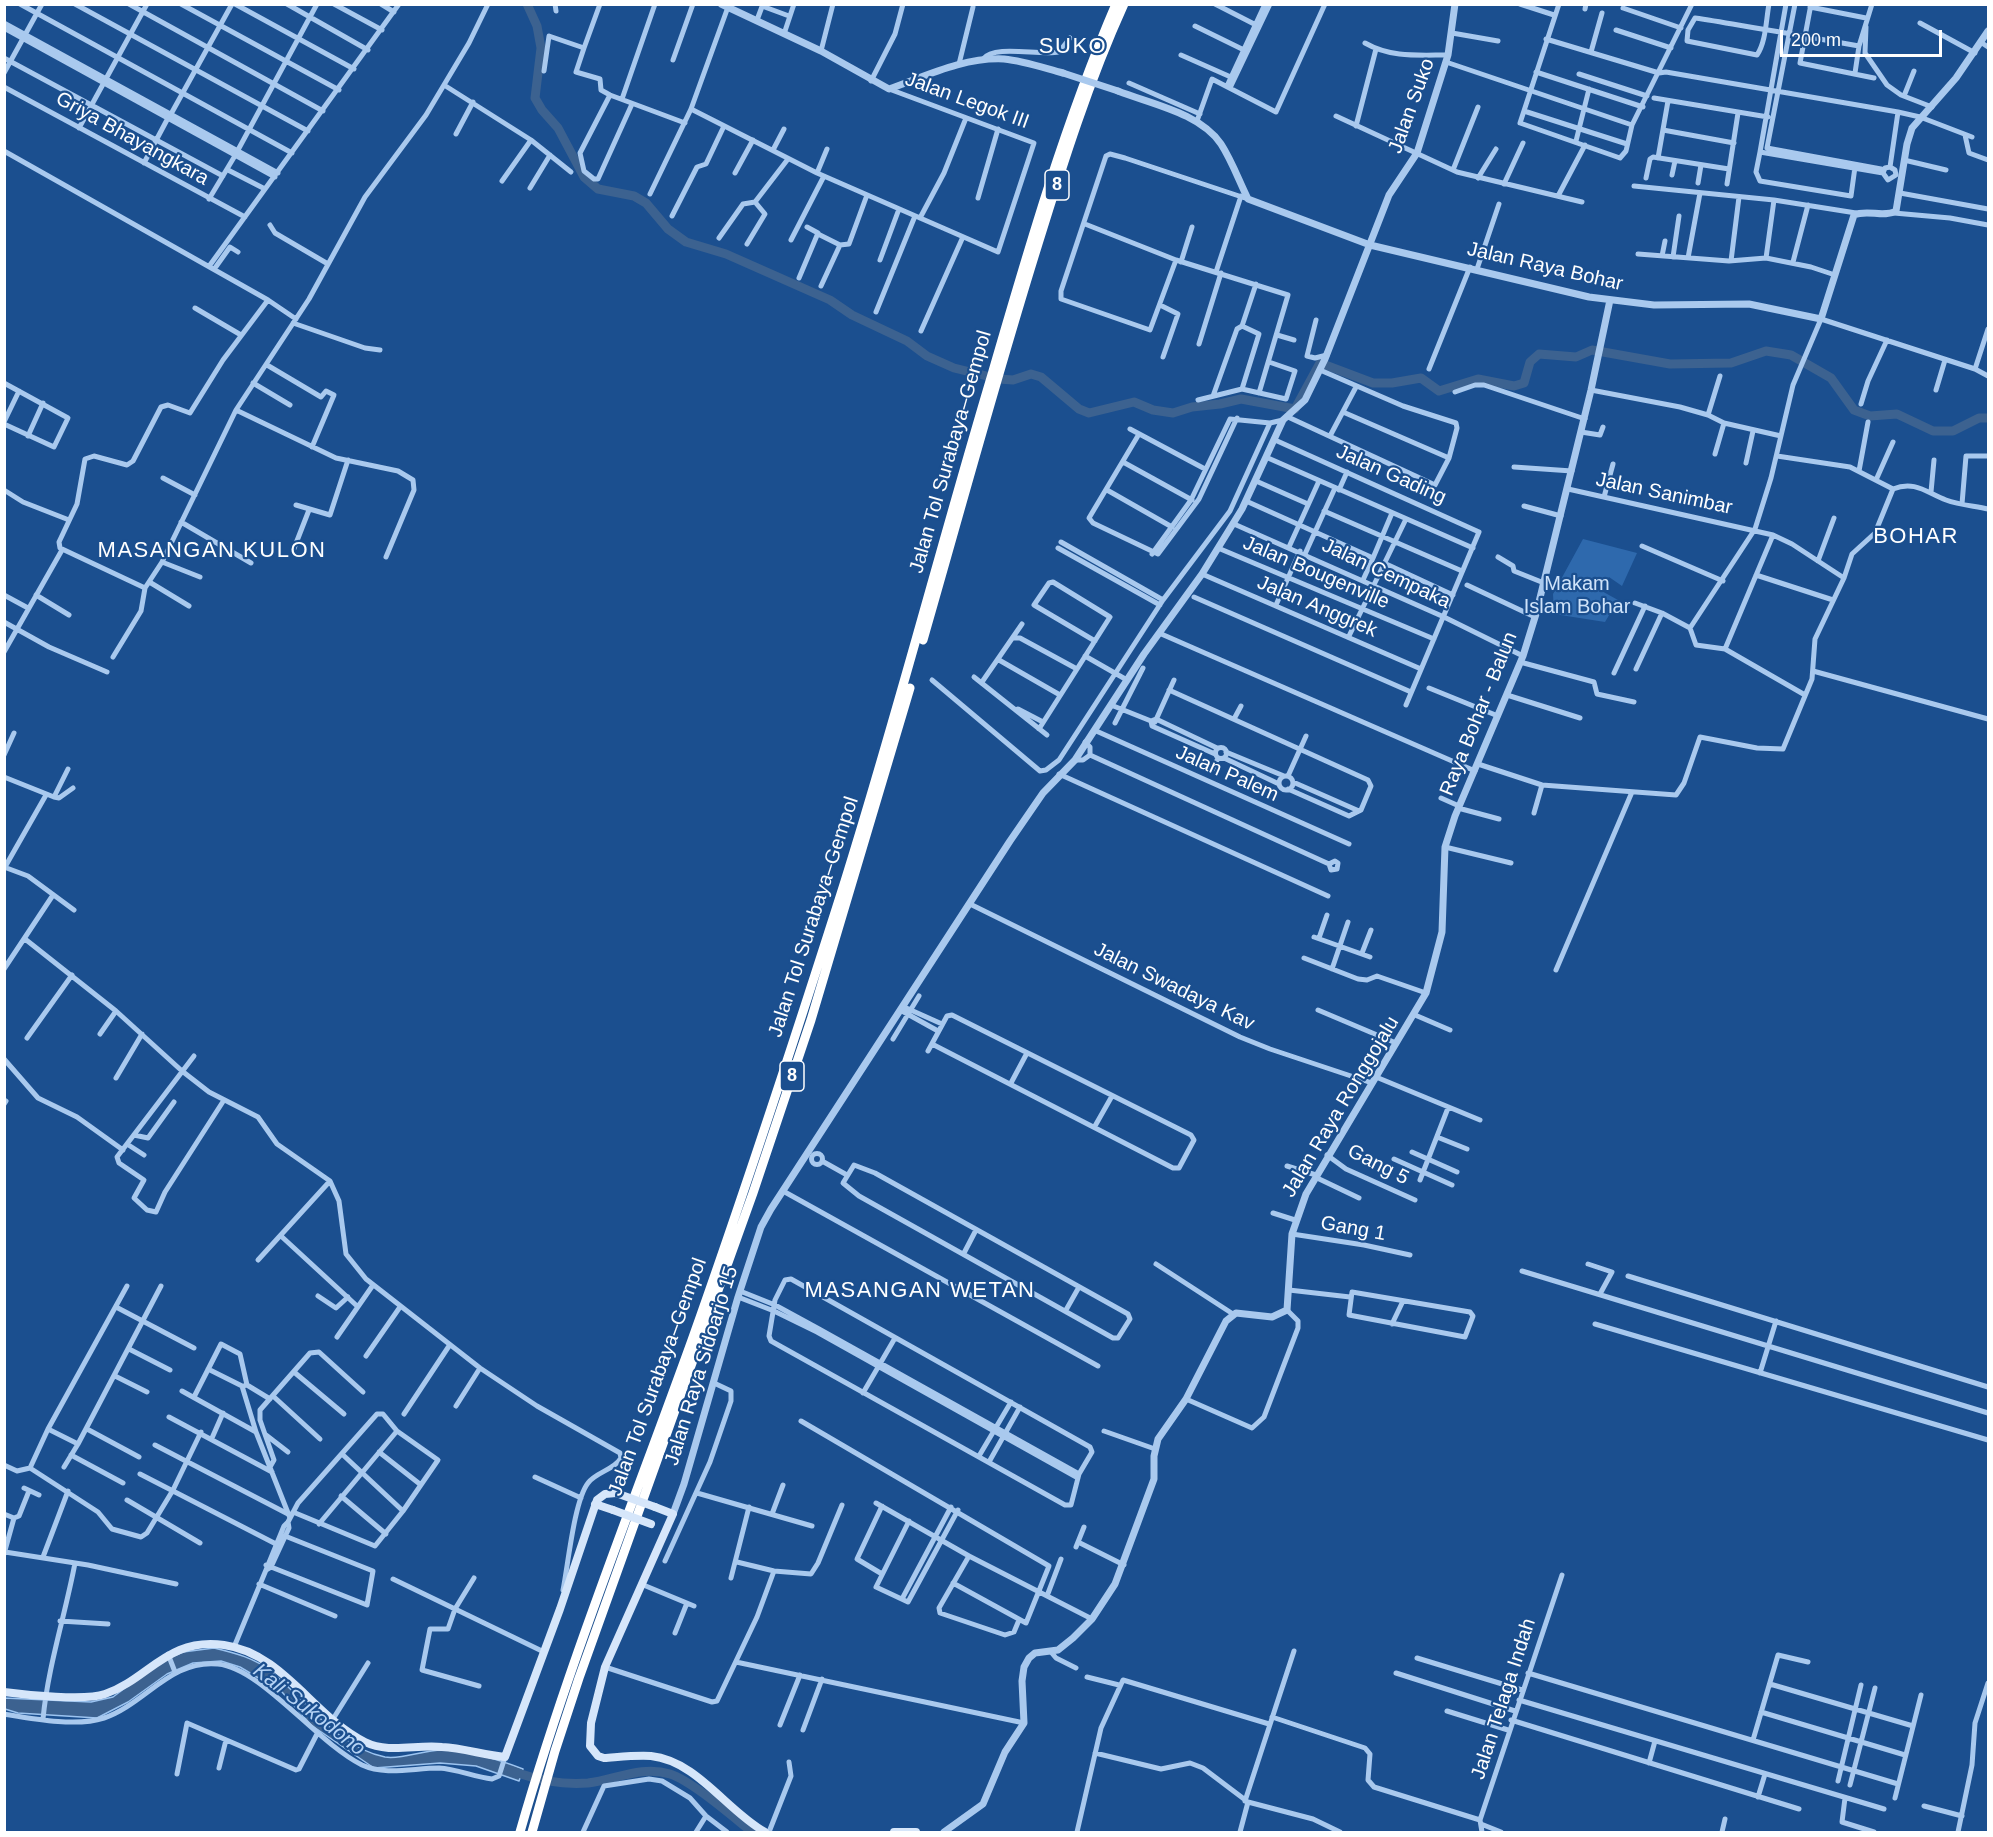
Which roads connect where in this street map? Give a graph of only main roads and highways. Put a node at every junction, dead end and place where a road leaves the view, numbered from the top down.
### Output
1 (1116, 4) edge
2 (1124, 4) edge
3 (996, 369) junction
4 (596, 1504) junction
5 (666, 1529) junction
6 (4, 1692) edge
7 (550, 1750) junction
8 (520, 1833) edge
9 (532, 1833) edge
10 (767, 1833) edge
11 (894, 1833) edge
12 (916, 1833) edge

1 - 3 highway, Jalan Tol Surabaya–Gempol / 8
2 - 3 highway, Jalan Tol Surabaya–Gempol / 8
3 - 7 highway, Jalan Tol Surabaya–Gempol / 8
4 - 5 main road, bridge
4 - 5 main road, bridge
4 - 6 main road
5 - 10 main road
7 - 8 highway, Jalan Tol Surabaya–Gempol / 8
7 - 9 highway, Jalan Tol Surabaya–Gempol / 8
11 - 12 main road

